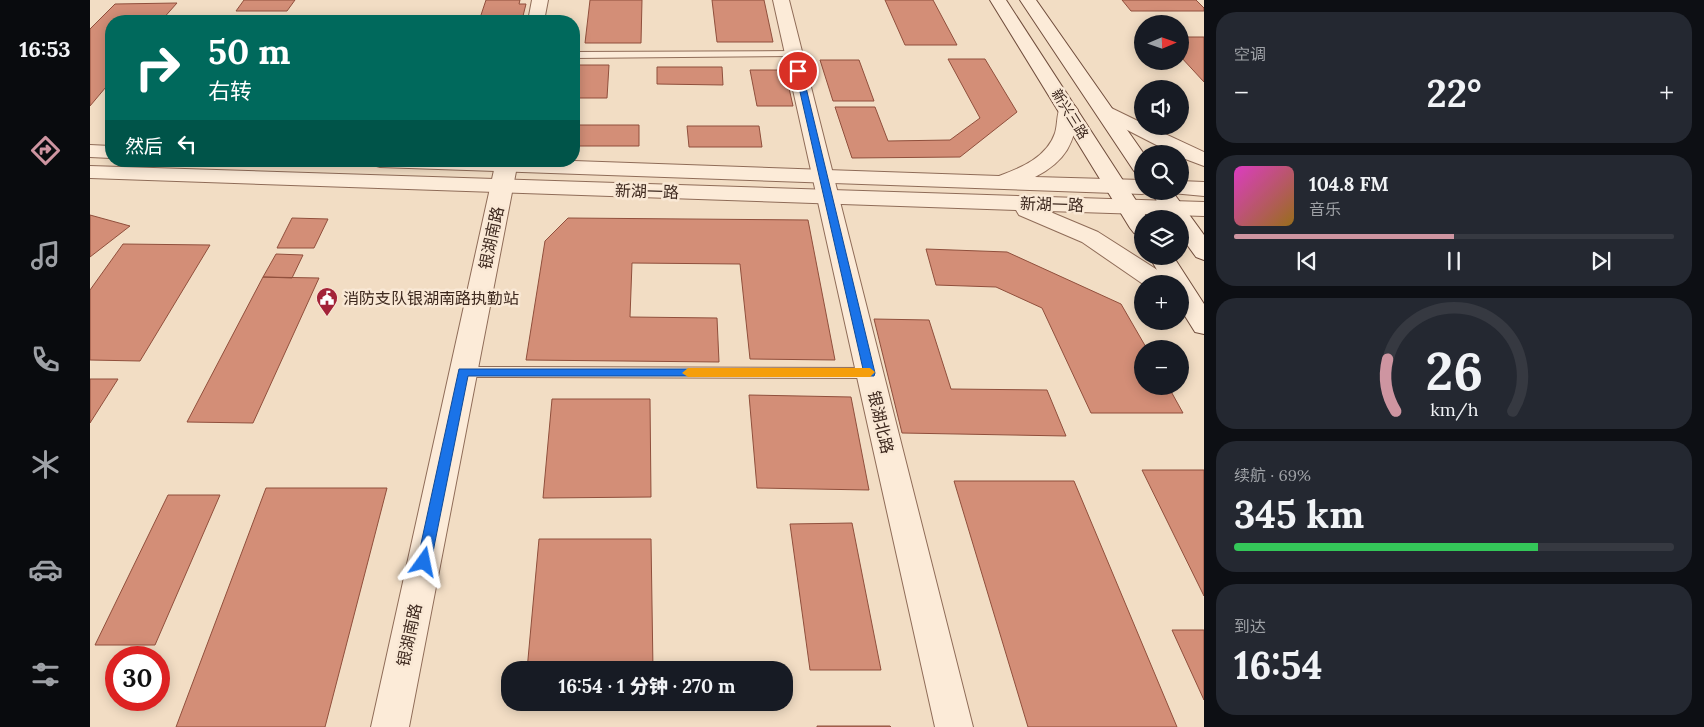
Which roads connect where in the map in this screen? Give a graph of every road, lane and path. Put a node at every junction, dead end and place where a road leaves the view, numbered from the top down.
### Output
1 (540, 0) edge
2 (781, 0) edge
3 (998, 0) edge
4 (1028, 0) edge
5 (537, 15) edge
6 (794, 54) junction
7 (580, 55) edge
8 (1068, 110) junction
9 (1105, 111) junction
10 (90, 151) edge
11 (105, 152) edge
12 (1134, 154) edge
13 (1204, 160) edge
14 (455, 167) edge
15 (505, 171) edge
16 (90, 172) edge
17 (825, 186) junction
18 (1116, 186) junction
19 (1134, 187) edge
20 (1204, 189) edge
21 (1003, 192) junction
22 (1189, 192) edge
23 (1156, 200) edge
24 (1173, 200) edge
25 (1180, 200) edge
26 (1129, 207) junction
27 (1204, 210) edge
28 (1134, 215) edge
29 (1204, 252) edge
30 (1147, 275) edge
31 (463, 372) junction
32 (870, 373) junction
33 (390, 727) edge
34 (954, 727) edge

1 - 5 street
2 - 6 street, 银湖北路
3 - 8 street, 新兴三路
4 - 9 street, 新兴三路
6 - 7 lane
6 - 17 street, 银湖北路
8 - 18 street, 新兴三路
8 - 21 street
9 - 12 street, 新兴三路
9 - 13 street
10 - 11 street
14 - 15 street, 新湖一路
15 - 16 street, 新湖一路
15 - 17 street, 新湖一路
15 - 31 street, 银湖南路
17 - 21 street, 新湖一路
17 - 32 street, 银湖北路
18 - 19 street, 新湖一路
18 - 21 street, 新湖一路
18 - 26 street, 新兴三路
20 - 22 street, 新湖一路
21 - 26 street, 新湖一路
21 - 30 street
23 - 26 street, 新湖一路
24 - 29 street
25 - 27 street, 新湖一路
26 - 28 street, 新兴三路
31 - 32 lane
31 - 33 street, 银湖南路
32 - 34 street, 银湖北路

